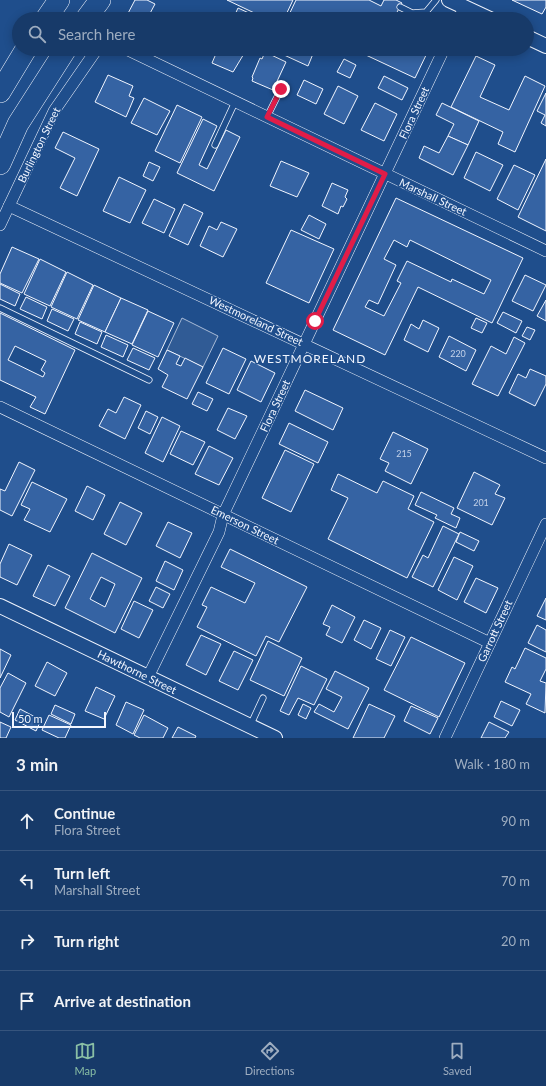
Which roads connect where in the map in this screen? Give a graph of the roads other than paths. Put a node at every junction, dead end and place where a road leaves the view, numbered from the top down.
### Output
1 (59, 0) edge
2 (100, 0) edge
3 (436, 0) edge
4 (449, 0) edge
5 (400, 7) dead end
6 (463, 9) edge
7 (51, 12) edge
8 (91, 12) edge
9 (410, 12) edge
10 (426, 12) edge
11 (534, 40) edge
12 (546, 46) edge
13 (22, 56) edge
14 (62, 56) edge
15 (91, 56) edge
16 (140, 56) edge
17 (441, 56) edge
18 (281, 89) dead end
19 (0, 92) edge
20 (235, 102) junction
21 (267, 117) junction
22 (215, 145) dead end
23 (0, 164) edge
24 (385, 174) junction
25 (9, 206) junction
26 (0, 225) edge
27 (546, 251) edge
28 (0, 308) edge
29 (304, 344) junction
30 (149, 380) dead end
31 (0, 407) edge
32 (546, 458) edge
33 (223, 515) junction
34 (546, 524) edge
35 (0, 606) edge
36 (490, 643) junction
37 (148, 677) junction
38 (263, 698) dead end
39 (250, 726) junction
40 (275, 738) edge
41 (445, 738) edge

1 - 7 highway
2 - 8 highway
3 - 10 lane
4 - 6 street
5 - 9 lane
11 - 12 street
13 - 19 highway
14 - 23 highway
15 - 25 street, Burlington Street
16 - 20 street, Marshall Street
17 - 24 street, Flora Street
18 - 21 lane
20 - 21 street, Marshall Street
20 - 22 lane
21 - 24 street, Marshall Street
24 - 27 street, Marshall Street
24 - 29 street, Flora Street
25 - 26 street, Burlington Street
25 - 29 street, Westmoreland Street
28 - 30 lane
29 - 32 street, Westmoreland Street
29 - 33 street, Flora Street
31 - 33 street, Emerson Street
33 - 36 street, Emerson Street
33 - 37 street, Flora Street
34 - 36 street, Garrott Street
35 - 37 street, Hawthorne Street
36 - 41 street, Garrott Street
37 - 39 street, Hawthorne Street
38 - 39 lane
39 - 40 street, Hawthorne Street

